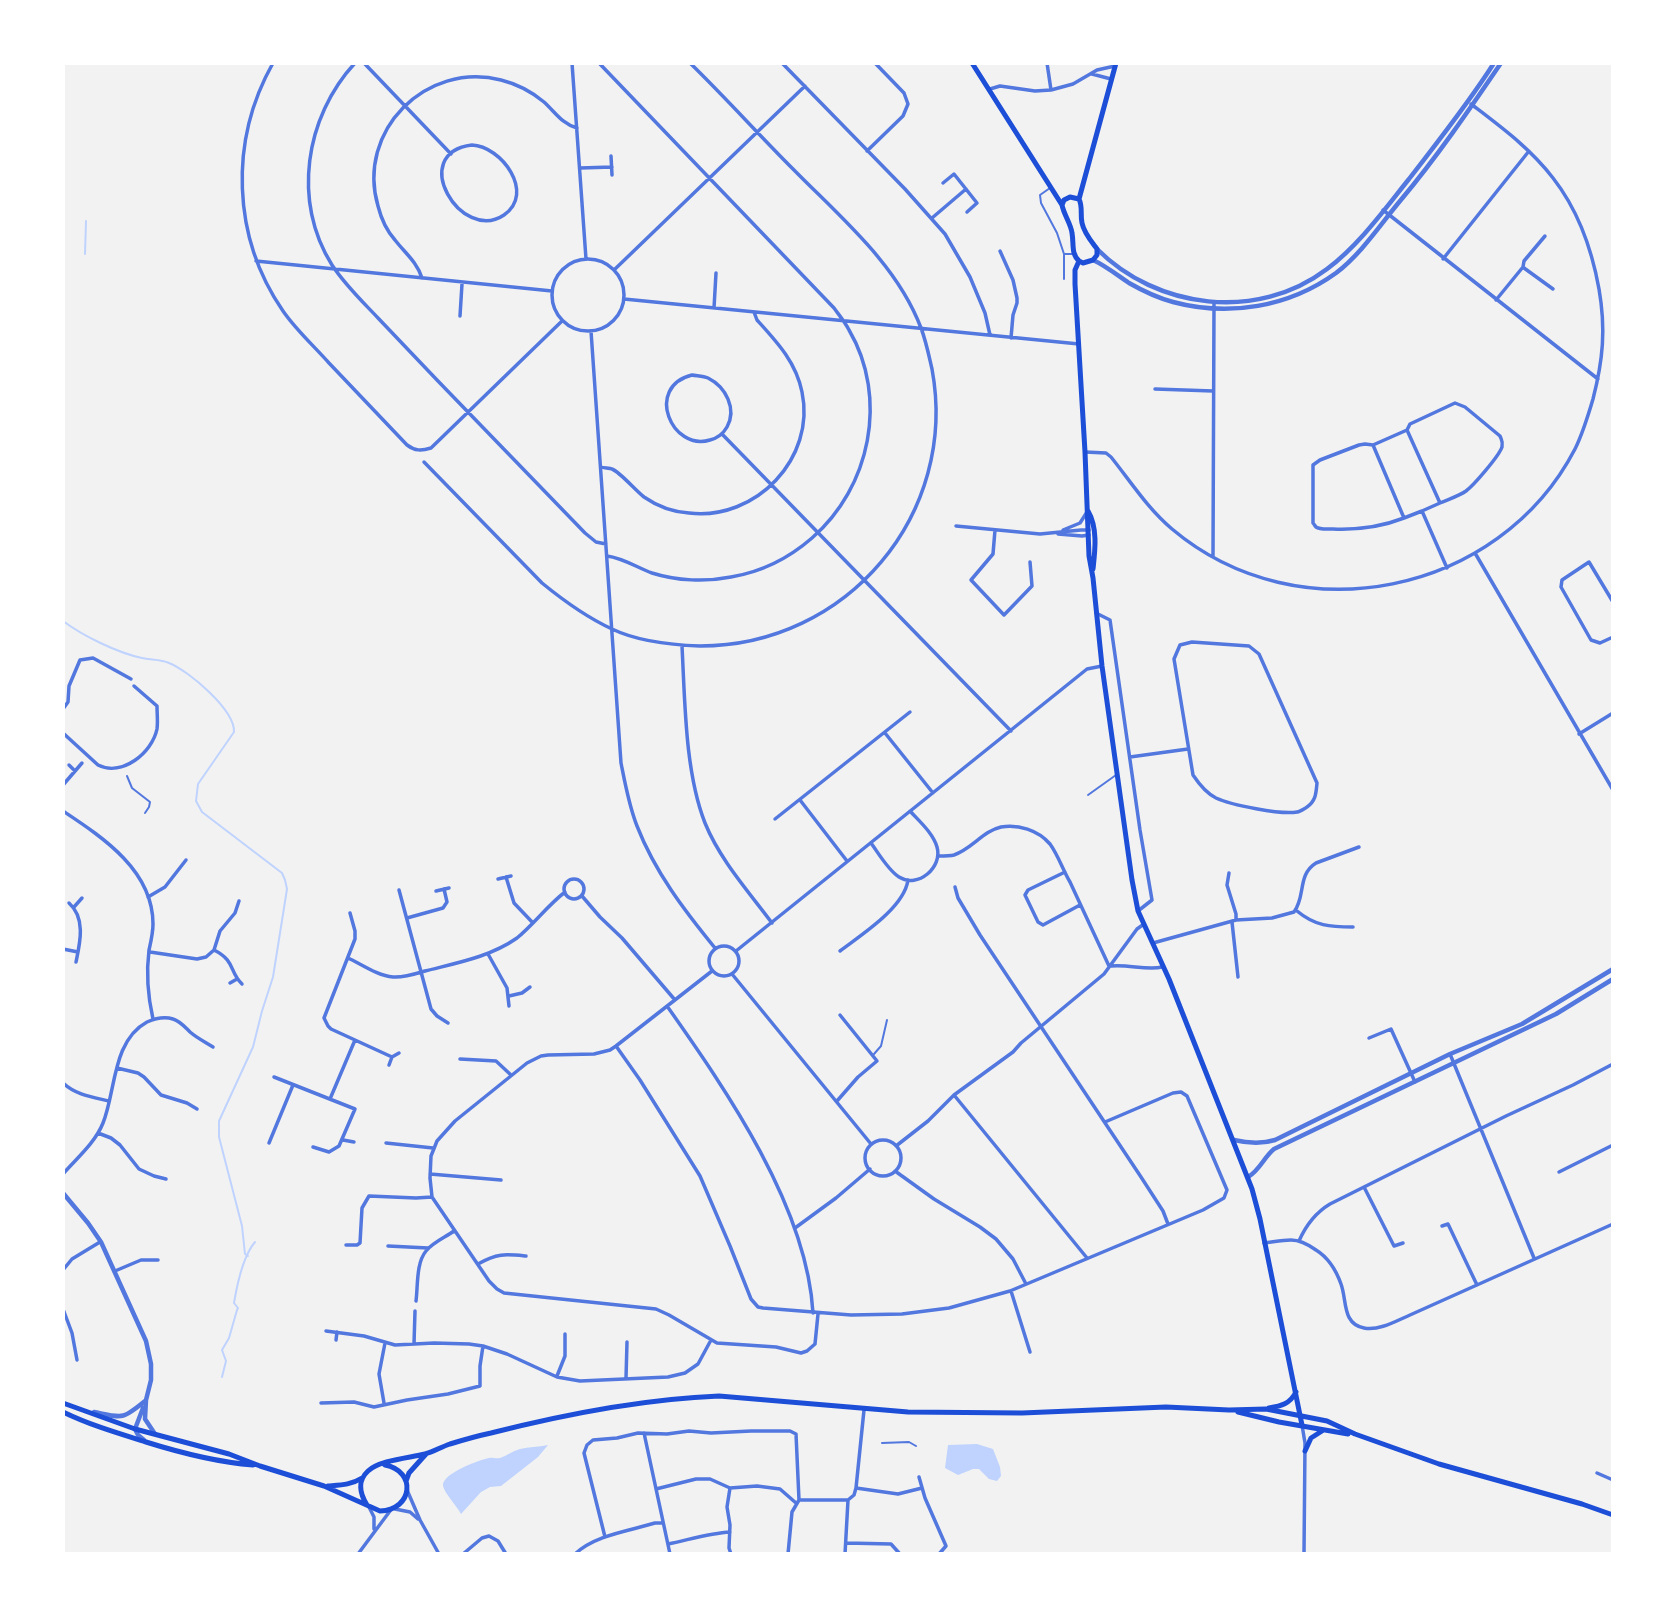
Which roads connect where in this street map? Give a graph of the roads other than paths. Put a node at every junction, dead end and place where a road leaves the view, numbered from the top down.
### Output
1 (273, 63) edge
2 (355, 63) edge
3 (364, 63) edge
4 (572, 63) edge
5 (599, 63) edge
6 (690, 63) edge
7 (782, 63) edge
8 (875, 63) edge
9 (972, 63) edge
10 (1047, 63) edge
11 (1494, 63) edge
12 (1502, 63) edge
13 (1115, 65) edge
14 (1092, 74) junction
15 (1111, 79) junction
16 (805, 86) junction
17 (989, 89) junction
18 (1051, 90) junction
19 (1471, 104) junction
20 (405, 105) junction
21 (577, 128) junction
22 (757, 132) junction
23 (867, 150) junction
24 (1529, 151) junction
25 (451, 153) junction
26 (611, 156) dead end
27 (612, 167) junction
28 (580, 169) junction
29 (612, 175) dead end
30 (710, 178) junction
31 (943, 183) dead end
32 (1050, 187) junction
33 (966, 189) junction
34 (1079, 199) junction
35 (1062, 205) junction
36 (1383, 211) junction
37 (967, 212) dead end
38 (1389, 215) junction
39 (932, 218) junction
40 (1545, 236) dead end
41 (1097, 249) junction
42 (1000, 251) dead end
43 (1064, 254) junction
44 (1074, 254) junction
45 (586, 259) junction
46 (1443, 259) junction
47 (1093, 260) junction
48 (256, 261) junction
49 (1079, 261) junction
50 (1523, 267) junction
51 (335, 270) junction
52 (614, 270) junction
53 (716, 273) dead end
54 (422, 278) junction
55 (1064, 279) dead end
56 (462, 282) junction
57 (1553, 289) dead end
58 (552, 291) junction
59 (624, 299) junction
60 (1496, 300) junction
61 (1214, 305) junction
62 (714, 308) junction
63 (754, 312) junction
64 (460, 316) dead end
65 (562, 321) junction
66 (843, 321) junction
67 (922, 329) junction
68 (591, 331) junction
69 (990, 336) junction
70 (1011, 338) junction
71 (1079, 344) junction
72 (1598, 379) junction
73 (1155, 389) dead end
74 (1213, 391) junction
75 (468, 412) junction
76 (1406, 430) junction
77 (722, 434) junction
78 (1373, 445) junction
79 (1085, 452) junction
80 (424, 462) dead end
81 (601, 467) junction
82 (772, 485) junction
83 (1440, 503) junction
84 (1088, 511) junction
85 (1422, 511) junction
86 (1404, 518) junction
87 (956, 526) dead end
88 (995, 530) junction
89 (818, 532) junction
90 (1090, 532) junction
91 (1055, 533) junction
92 (606, 544) junction
93 (1475, 553) junction
94 (607, 556) junction
95 (1213, 558) junction
96 (1030, 562) dead end
97 (1447, 568) junction
98 (865, 580) junction
99 (1613, 602) edge
100 (1096, 613) junction
101 (613, 630) junction
102 (1613, 637) edge
103 (682, 645) junction
104 (1102, 666) junction
105 (131, 679) dead end
106 (134, 686) dead end
107 (63, 709) edge
108 (910, 712) dead end
109 (1613, 713) edge
110 (157, 729) junction
111 (163, 730) dead end
112 (1011, 731) junction
113 (63, 733) edge
114 (885, 733) junction
115 (1579, 734) junction
116 (1188, 749) junction
117 (1130, 757) junction
118 (82, 763) dead end
119 (69, 765) dead end
120 (124, 767) junction
121 (75, 771) junction
122 (1117, 775) junction
123 (127, 776) joint
124 (63, 785) edge
125 (1613, 790) edge
126 (933, 793) junction
127 (1088, 795) dead end
128 (800, 800) junction
129 (63, 811) edge
130 (910, 811) junction
131 (145, 813) dead end
132 (775, 819) dead end
133 (871, 843) junction
134 (1359, 847) dead end
135 (938, 856) junction
136 (186, 860) dead end
137 (847, 861) junction
138 (1065, 872) junction
139 (1229, 873) dead end
140 (498, 879) dead end
141 (908, 880) junction
142 (955, 887) dead end
143 (399, 890) dead end
144 (436, 891) dead end
145 (565, 892) junction
146 (582, 896) junction
147 (148, 897) junction
148 (82, 898) dead end
149 (239, 901) dead end
150 (1081, 905) junction
151 (236, 909) junction
152 (1296, 910) junction
153 (1138, 911) junction
154 (244, 913) dead end
155 (350, 913) dead end
156 (407, 918) junction
157 (1234, 921) junction
158 (533, 923) junction
159 (772, 923) junction
160 (1144, 924) junction
161 (1353, 927) dead end
162 (346, 940) dead end
163 (354, 943) junction
164 (1153, 943) junction
165 (715, 948) junction
166 (63, 949) edge
167 (214, 950) junction
168 (736, 951) junction
169 (840, 951) dead end
170 (149, 952) junction
171 (78, 953) junction
172 (488, 954) junction
173 (348, 958) junction
174 (76, 962) dead end
175 (1109, 966) junction
176 (1163, 966) junction
177 (1613, 969) edge
178 (712, 971) junction
179 (421, 972) junction
180 (732, 974) junction
181 (1238, 977) dead end
182 (237, 979) junction
183 (1613, 979) edge
184 (230, 984) dead end
185 (243, 984) dead end
186 (530, 987) dead end
187 (509, 996) junction
188 (675, 1000) junction
189 (509, 1006) dead end
190 (667, 1006) junction
191 (840, 1015) dead end
192 (153, 1019) junction
193 (887, 1020) dead end
194 (448, 1023) dead end
195 (1041, 1026) junction
196 (210, 1034) dead end
197 (1369, 1038) dead end
198 (355, 1040) junction
199 (204, 1041) junction
200 (616, 1046) junction
201 (213, 1047) dead end
202 (399, 1053) dead end
203 (1450, 1054) junction
204 (872, 1056) junction
205 (392, 1057) junction
206 (460, 1059) dead end
207 (467, 1059) junction
208 (1454, 1062) junction
209 (1613, 1064) edge
210 (389, 1065) dead end
211 (466, 1065) dead end
212 (117, 1068) junction
213 (1410, 1074) junction
214 (511, 1075) junction
215 (274, 1077) dead end
216 (1415, 1082) junction
217 (63, 1083) edge
218 (293, 1085) junction
219 (954, 1095) junction
220 (330, 1099) junction
221 (109, 1101) junction
222 (178, 1101) junction
223 (837, 1101) junction
224 (197, 1109) dead end
225 (176, 1110) dead end
226 (1105, 1122) junction
227 (1481, 1128) junction
228 (98, 1133) junction
229 (342, 1140) junction
230 (1234, 1140) junction
231 (355, 1142) dead end
232 (269, 1143) dead end
233 (386, 1143) dead end
234 (399, 1144) junction
235 (871, 1144) junction
236 (1613, 1145) edge
237 (896, 1146) junction
238 (313, 1147) dead end
239 (433, 1148) junction
240 (398, 1154) dead end
241 (870, 1169) junction
242 (895, 1171) junction
243 (1559, 1172) dead end
244 (63, 1174) edge
245 (430, 1174) junction
246 (154, 1176) junction
247 (1248, 1177) junction
248 (166, 1180) dead end
249 (501, 1180) dead end
250 (152, 1184) dead end
251 (1364, 1187) junction
252 (63, 1193) edge
253 (432, 1197) junction
254 (1168, 1224) junction
255 (1613, 1224) edge
256 (1442, 1226) dead end
257 (795, 1228) junction
258 (454, 1231) junction
259 (1299, 1241) junction
260 (101, 1242) junction
261 (1264, 1243) junction
262 (1403, 1243) dead end
263 (346, 1245) dead end
264 (388, 1246) dead end
265 (428, 1248) junction
266 (149, 1251) dead end
267 (526, 1256) dead end
268 (1087, 1258) junction
269 (1534, 1258) junction
270 (149, 1260) junction
271 (158, 1260) dead end
272 (477, 1264) junction
273 (63, 1270) edge
274 (115, 1271) junction
275 (1026, 1284) junction
276 (1477, 1285) junction
277 (1010, 1290) junction
278 (416, 1301) dead end
279 (63, 1309) edge
280 (415, 1311) dead end
281 (816, 1313) junction
282 (326, 1331) dead end
283 (337, 1332) junction
284 (565, 1334) dead end
285 (336, 1340) dead end
286 (711, 1340) junction
287 (627, 1342) dead end
288 (385, 1343) junction
289 (414, 1344) junction
290 (483, 1346) junction
291 (84, 1349) dead end
292 (76, 1350) junction
293 (1030, 1352) dead end
294 (77, 1360) dead end
295 (557, 1377) junction
296 (626, 1378) junction
297 (1296, 1392) junction
298 (146, 1400) junction
299 (63, 1402) edge
300 (321, 1403) dead end
301 (384, 1404) junction
302 (80, 1409) junction
303 (1266, 1409) junction
304 (864, 1410) junction
305 (1229, 1410) junction
306 (63, 1412) edge
307 (1301, 1415) junction
308 (1302, 1425) junction
309 (135, 1429) junction
310 (1325, 1431) junction
311 (643, 1433) junction
312 (155, 1434) junction
313 (1355, 1434) junction
314 (148, 1443) junction
315 (882, 1443) dead end
316 (916, 1446) dead end
317 (1304, 1451) junction
318 (426, 1454) junction
319 (382, 1465) junction
320 (260, 1466) junction
321 (1597, 1473) dead end
322 (364, 1476) junction
323 (919, 1477) dead end
324 (1613, 1480) edge
325 (406, 1481) junction
326 (324, 1486) junction
327 (730, 1488) junction
328 (856, 1488) junction
329 (922, 1488) junction
330 (656, 1489) junction
331 (407, 1490) junction
332 (848, 1500) junction
333 (797, 1501) junction
334 (368, 1506) junction
335 (393, 1509) junction
336 (1613, 1515) edge
337 (420, 1520) junction
338 (663, 1523) junction
339 (374, 1532) junction
340 (730, 1532) junction
341 (604, 1537) junction
342 (668, 1544) junction
343 (846, 1544) junction
344 (358, 1554) edge
345 (439, 1554) edge
346 (463, 1554) edge
347 (506, 1554) edge
348 (575, 1554) edge
349 (670, 1554) edge
350 (731, 1554) edge
351 (788, 1554) edge
352 (845, 1554) edge
353 (900, 1554) edge
354 (939, 1554) edge
355 (1304, 1554) edge

1 - 48 street
2 - 51 street
3 - 20 street
4 - 21 street
5 - 30 street
6 - 22 street
7 - 16 street
8 - 23 street
9 - 17 main road
10 - 18 street
11 - 19 street
12 - 19 street
13 - 14 street
13 - 15 main road
14 - 15 street
14 - 18 street
15 - 34 main road
16 - 22 street
16 - 23 street
17 - 18 street
17 - 32 main road
19 - 24 street
19 - 36 street
19 - 38 street
20 - 21 street
20 - 25 street
20 - 54 street
21 - 28 street
22 - 30 street
22 - 67 street
23 - 39 street
24 - 46 street
24 - 72 street
25 - 25 street
26 - 27 street
27 - 28 street
27 - 29 street
28 - 45 street
30 - 52 street
30 - 66 street
31 - 33 street
32 - 35 main road
32 - 43 lane
33 - 37 street
33 - 39 street
34 - 35 main road
34 - 41 main road
35 - 44 main road
36 - 38 street
36 - 61 street
38 - 46 street
38 - 61 street
39 - 69 street
40 - 50 street
41 - 47 main road
41 - 61 street
42 - 70 street
43 - 44 lane
43 - 55 lane
44 - 49 main road
45 - 52 street
45 - 58 street
46 - 60 street
47 - 49 main road
47 - 61 street
48 - 51 street
48 - 75 street
49 - 71 main road
50 - 57 street
50 - 60 street
51 - 54 street
51 - 75 street
52 - 59 street
53 - 62 street
54 - 56 street
56 - 58 street
56 - 64 street
58 - 65 street
59 - 62 street
59 - 68 street
60 - 72 street
61 - 74 street
62 - 63 street
63 - 66 street
63 - 82 street
65 - 68 street
65 - 75 street
66 - 67 street
66 - 89 street
67 - 69 street
67 - 98 street
68 - 81 street
69 - 70 street
70 - 71 street
71 - 79 main road
72 - 93 street
73 - 74 street
74 - 95 street
75 - 92 street
76 - 78 street
76 - 83 street
76 - 83 street
77 - 77 street
77 - 82 street
78 - 86 street
78 - 86 street
79 - 84 main road
79 - 95 street
80 - 101 street
81 - 82 street
81 - 92 street
82 - 89 street
83 - 85 street
84 - 90 main road
84 - 91 street
85 - 86 street
85 - 97 street
87 - 88 street
88 - 91 street
88 - 96 street
89 - 94 street
89 - 98 street
90 - 91 street
90 - 100 main road
92 - 94 street
93 - 97 street
93 - 115 street
94 - 101 street
95 - 97 street
98 - 103 street
98 - 112 street
99 - 102 street
100 - 104 main road
100 - 117 street
101 - 103 street
101 - 165 street
103 - 159 street
104 - 112 street
104 - 122 main road
105 - 107 street
106 - 110 street
108 - 114 street
109 - 115 street
110 - 111 street
110 - 120 street
112 - 126 street
113 - 120 street
114 - 126 street
114 - 128 street
115 - 125 street
116 - 116 street
116 - 117 street
117 - 153 street
118 - 121 street
119 - 121 street
120 - 123 street
121 - 124 street
122 - 127 lane
122 - 153 main road
123 - 131 lane
126 - 130 street
128 - 132 street
128 - 137 street
129 - 147 street
130 - 133 street
130 - 135 street
133 - 137 street
133 - 141 street
134 - 152 street
135 - 138 street
135 - 141 street
136 - 147 street
137 - 159 street
138 - 150 street
138 - 150 street
139 - 157 street
140 - 158 street
141 - 169 street
142 - 195 street
143 - 156 street
144 - 156 street
145 - 146 street
145 - 146 street
145 - 158 street
146 - 188 street
147 - 170 street
148 - 171 street
149 - 151 street
150 - 175 street
151 - 154 street
151 - 167 street
152 - 157 street
152 - 161 street
153 - 160 main road
155 - 163 street
156 - 179 street
157 - 164 street
157 - 181 street
158 - 172 street
159 - 168 street
160 - 164 main road
160 - 175 street
162 - 163 street
163 - 173 street
164 - 176 main road
165 - 168 street
165 - 178 street
166 - 171 street
167 - 170 street
167 - 182 street
168 - 180 street
170 - 192 street
171 - 174 street
172 - 179 street
172 - 187 street
173 - 179 street
173 - 198 street
175 - 176 street
175 - 195 street
176 - 230 main road
177 - 203 street
178 - 180 street
178 - 188 street
179 - 194 street
180 - 223 street
182 - 184 street
182 - 185 street
183 - 208 street
186 - 187 street
187 - 189 street
188 - 190 street
190 - 200 street
190 - 257 street
191 - 204 street
192 - 199 street
192 - 212 street
193 - 204 lane
195 - 219 street
195 - 226 street
196 - 199 street
197 - 213 street
198 - 205 street
198 - 220 street
199 - 201 street
200 - 214 street
200 - 281 street
202 - 205 street
203 - 208 street
203 - 213 street
204 - 223 street
205 - 210 street
206 - 207 street
207 - 211 street
207 - 214 street
208 - 216 street
208 - 227 street
209 - 227 street
212 - 221 street
212 - 222 street
213 - 216 street
213 - 230 street
214 - 239 street
215 - 218 street
216 - 247 street
217 - 221 street
218 - 220 street
218 - 232 street
219 - 237 street
219 - 268 street
220 - 229 street
221 - 228 street
222 - 224 street
222 - 225 street
223 - 235 street
226 - 254 street
226 - 254 street
227 - 251 street
227 - 269 street
228 - 244 street
228 - 246 street
229 - 231 street
229 - 238 street
230 - 247 main road
233 - 234 street
234 - 239 street
234 - 240 street
235 - 237 street
235 - 241 street
236 - 243 street
237 - 242 street
239 - 245 street
241 - 242 street
241 - 257 street
242 - 275 street
245 - 249 street
245 - 253 street
246 - 248 street
246 - 250 street
247 - 261 main road
251 - 259 street
251 - 262 street
252 - 260 street
253 - 258 street
253 - 263 street
254 - 268 street
255 - 269 street
256 - 276 street
257 - 281 street
258 - 265 street
258 - 272 street
259 - 261 street
259 - 276 street
260 - 273 street
260 - 274 street
261 - 297 main road
264 - 265 street
265 - 278 street
266 - 270 street
267 - 272 street
268 - 275 street
269 - 276 street
270 - 271 street
270 - 274 street
272 - 286 street
274 - 298 street
275 - 277 street
277 - 281 street
277 - 293 street
279 - 292 street
280 - 289 street
281 - 286 street
282 - 283 street
283 - 285 street
283 - 288 street
284 - 295 street
286 - 296 street
287 - 296 street
288 - 289 street
288 - 301 street
289 - 290 street
290 - 295 street
290 - 301 street
291 - 292 street
292 - 294 street
295 - 296 street
297 - 303 main road
297 - 307 main road
298 - 302 street
298 - 309 street
298 - 312 street
299 - 302 main road
300 - 301 street
302 - 309 main road
303 - 305 main road
303 - 307 main road
304 - 305 main road
304 - 318 main road
304 - 328 street
305 - 308 main road
306 - 314 main road
307 - 308 main road
307 - 313 main road
308 - 310 main road
308 - 317 street
309 - 312 main road
309 - 314 street
310 - 313 main road
310 - 317 main road
311 - 330 street
311 - 333 street
311 - 341 street
312 - 320 main road
313 - 336 main road
314 - 320 main road
315 - 316 lane
317 - 355 street
318 - 319 main road
318 - 325 main road
319 - 322 main road
319 - 325 main road
320 - 326 main road
321 - 324 street
322 - 326 main road
322 - 334 main road
323 - 329 street
325 - 331 main road
326 - 334 main road
327 - 330 street
327 - 333 street
327 - 340 street
328 - 329 street
328 - 332 street
329 - 354 street
330 - 338 street
331 - 335 main road
331 - 337 street
332 - 333 street
332 - 343 street
333 - 351 street
334 - 335 main road
334 - 339 street
335 - 337 street
335 - 339 street
337 - 345 street
338 - 341 street
338 - 342 street
339 - 344 street
340 - 342 street
340 - 350 street
341 - 348 street
342 - 349 street
343 - 352 street
343 - 353 street
346 - 347 street

